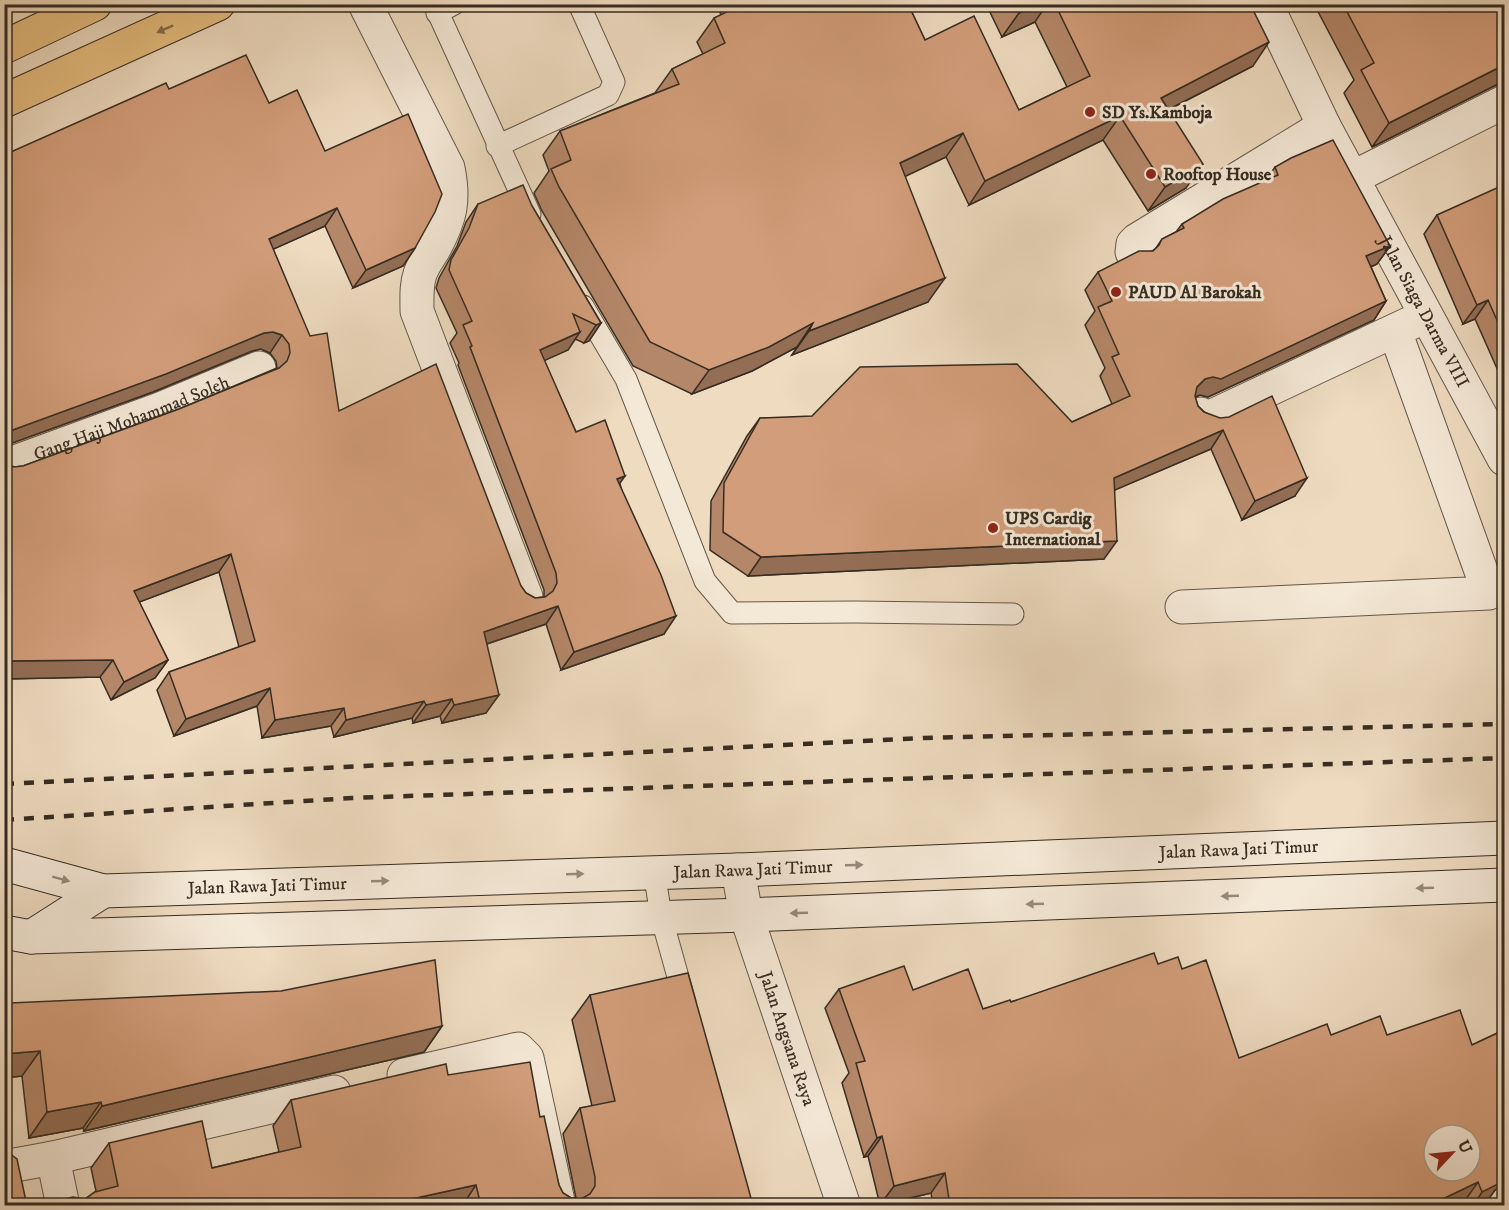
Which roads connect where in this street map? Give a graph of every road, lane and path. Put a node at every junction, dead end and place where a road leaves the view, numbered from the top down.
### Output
1 (95, 4) edge
2 (218, 4) edge
3 (364, 4) edge
4 (579, 4) edge
5 (1266, 4) edge
6 (442, 7) edge
7 (4, 47) edge
8 (4, 101) edge
9 (1504, 102) edge
10 (1324, 126) junction
11 (497, 146) junction
12 (1352, 178) junction
13 (537, 227) edge
14 (1132, 252) edge
15 (572, 288) edge
16 (1427, 316) junction
17 (1395, 331) junction
18 (259, 368) dead end
19 (1201, 414) edge
20 (1504, 459) edge
21 (4, 466) edge
22 (526, 597) edge
23 (1182, 607) dead end
24 (1012, 614) dead end
25 (1504, 838) edge
26 (1472, 839) junction
27 (4, 864) edge
28 (738, 870) junction
29 (654, 871) junction
30 (1504, 885) edge
31 (1472, 887) junction
32 (103, 891) junction
33 (746, 915) junction
34 (661, 916) junction
35 (18, 935) edge
36 (692, 1026) edge
37 (53, 1158) junction
38 (4, 1167) edge
39 (63, 1206) edge
40 (559, 1206) edge
41 (844, 1206) edge

1 - 7 main road
2 -> 8 main road
3 - 22 street
4 - 11 lane
5 - 10 street, Jalan Siaga Darma VIII
6 - 11 lane
9 - 12 street
10 - 12 street, Jalan Siaga Darma VIII
10 - 14 street
11 - 13 lane
12 - 16 street, Jalan Siaga Darma VIII
15 - 24 lane
16 - 17 street
16 - 20 street, Jalan Siaga Darma VIII
17 - 19 street
17 - 23 street
18 - 21 street, Gang Haji Mohammad Soleh
25 - 26 street, Jalan Rawa Jati Timur
28 -> 26 street, Jalan Rawa Jati Timur
26 - 31 street
27 -> 32 street, Jalan Rawa Jati Timur
28 - 29 street, Jalan Rawa Jati Timur
28 - 33 street, Jalan Angsana Raya
32 -> 29 street, Jalan Rawa Jati Timur
29 - 34 lane
30 - 31 street
31 -> 33 street
32 - 35 street
33 - 34 street
33 - 41 street, Jalan Angsana Raya
34 - 35 street
34 - 36 lane
37 - 38 street
37 - 39 street
37 - 40 street

